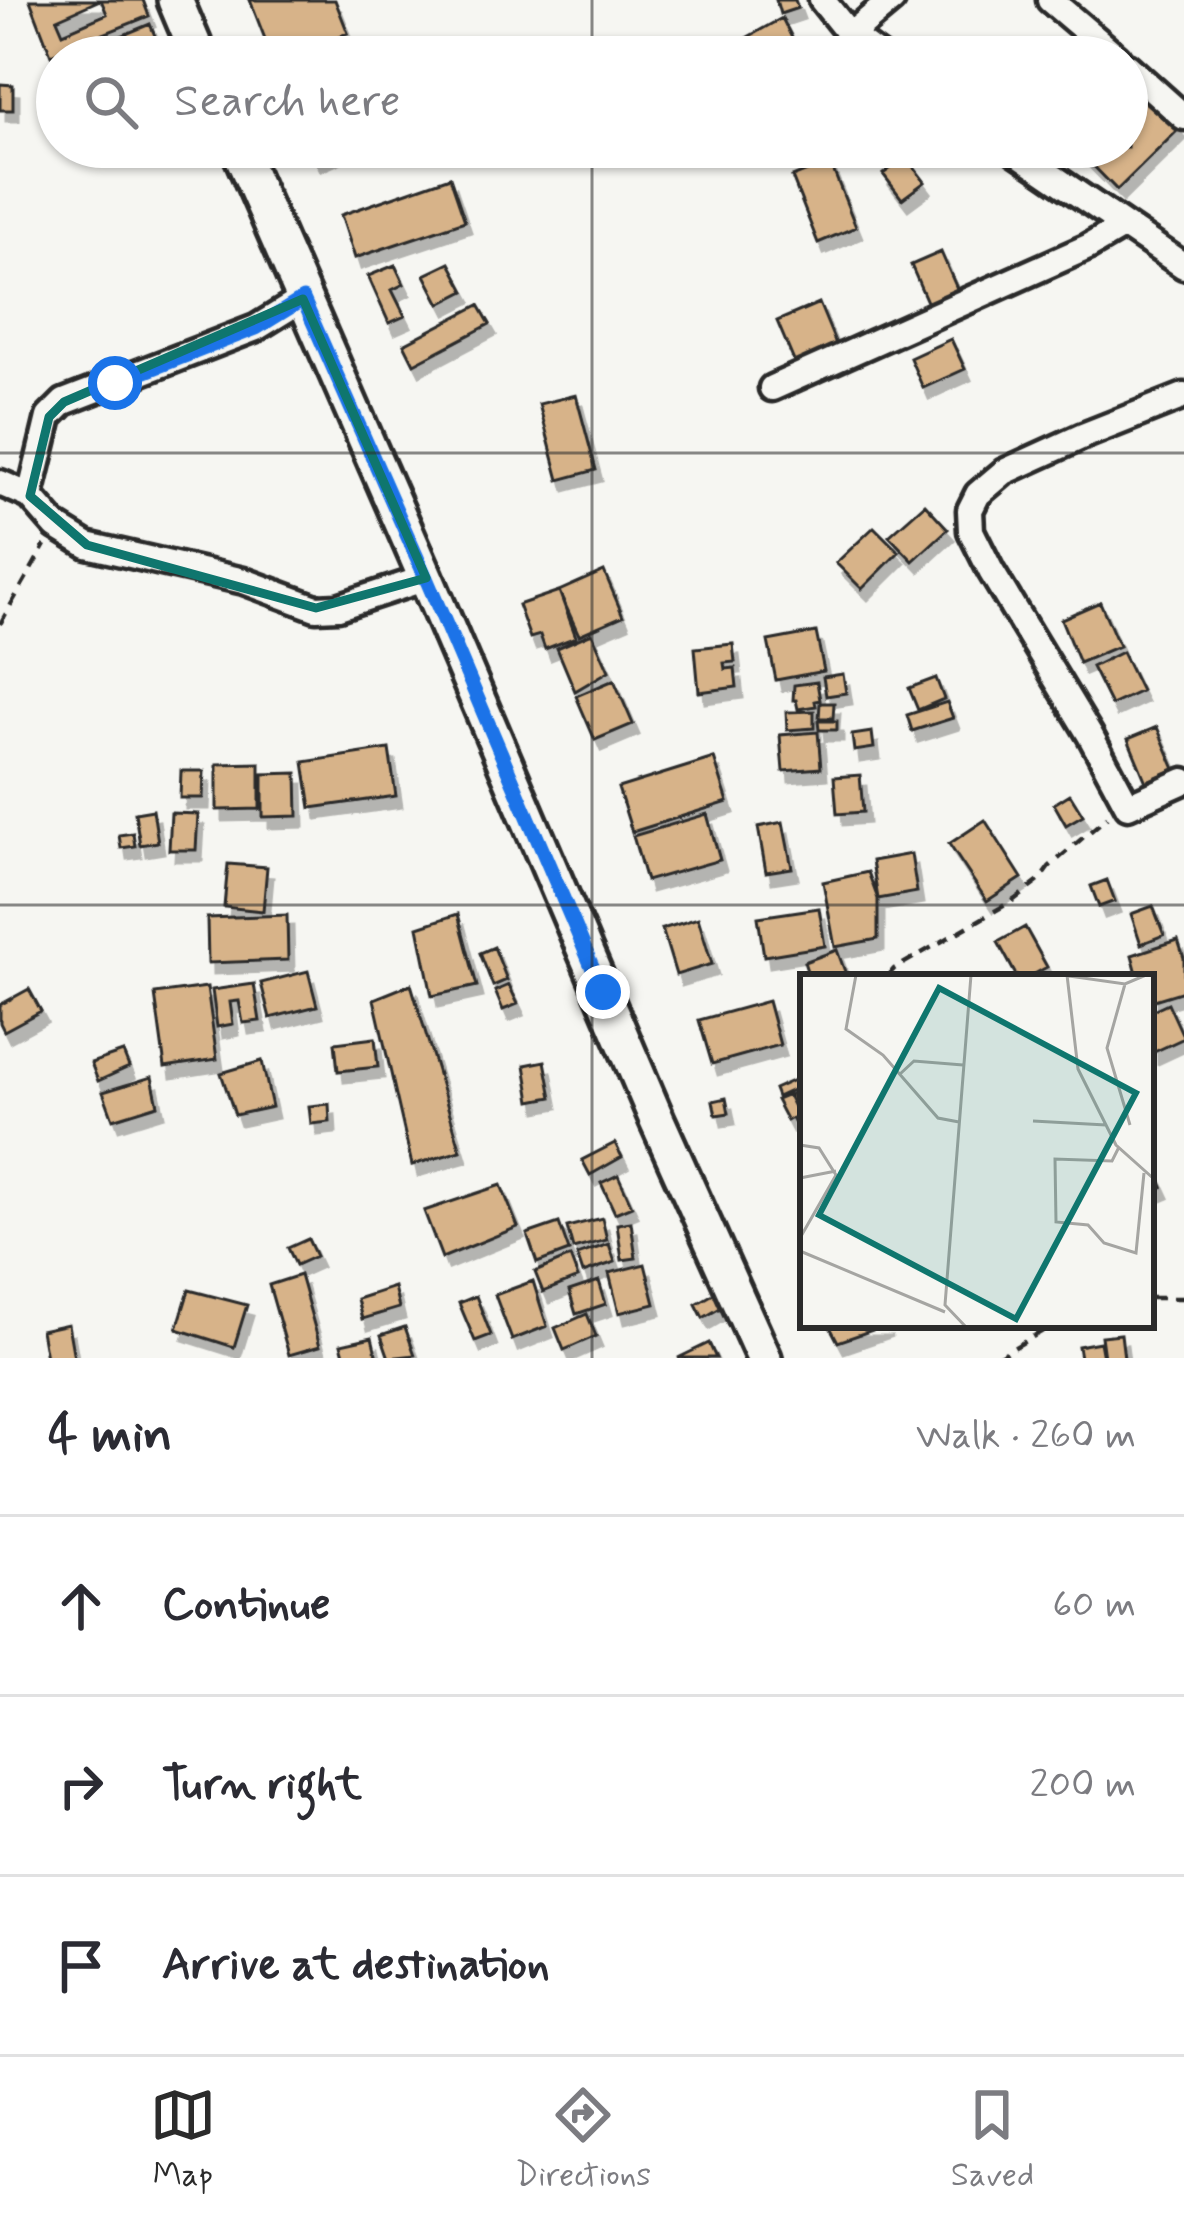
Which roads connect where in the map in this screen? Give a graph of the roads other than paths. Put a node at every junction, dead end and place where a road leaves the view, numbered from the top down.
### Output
1 (175, 0) edge
2 (822, 0) edge
3 (892, 0) edge
4 (1050, 0) edge
5 (850, 35) joint
6 (190, 36) edge
7 (1092, 36) edge
8 (1148, 85) edge
9 (1184, 117) edge
10 (247, 168) edge
11 (1040, 168) edge
12 (1124, 226) junction
13 (1184, 266) edge
14 (303, 299) junction
15 (772, 388) dead end
16 (1184, 396) edge
17 (0, 484) edge
18 (30, 496) junction
19 (426, 578) junction
20 (1184, 781) edge
21 (764, 1358) edge

1 - 6 street
2 - 5 street
3 - 5 street
4 - 7 street
8 - 9 street
10 - 14 street
11 - 12 street
12 - 13 street
12 - 15 street
14 - 18 street
14 - 19 street
16 - 20 street
17 - 18 street
18 - 19 street
19 - 21 street

